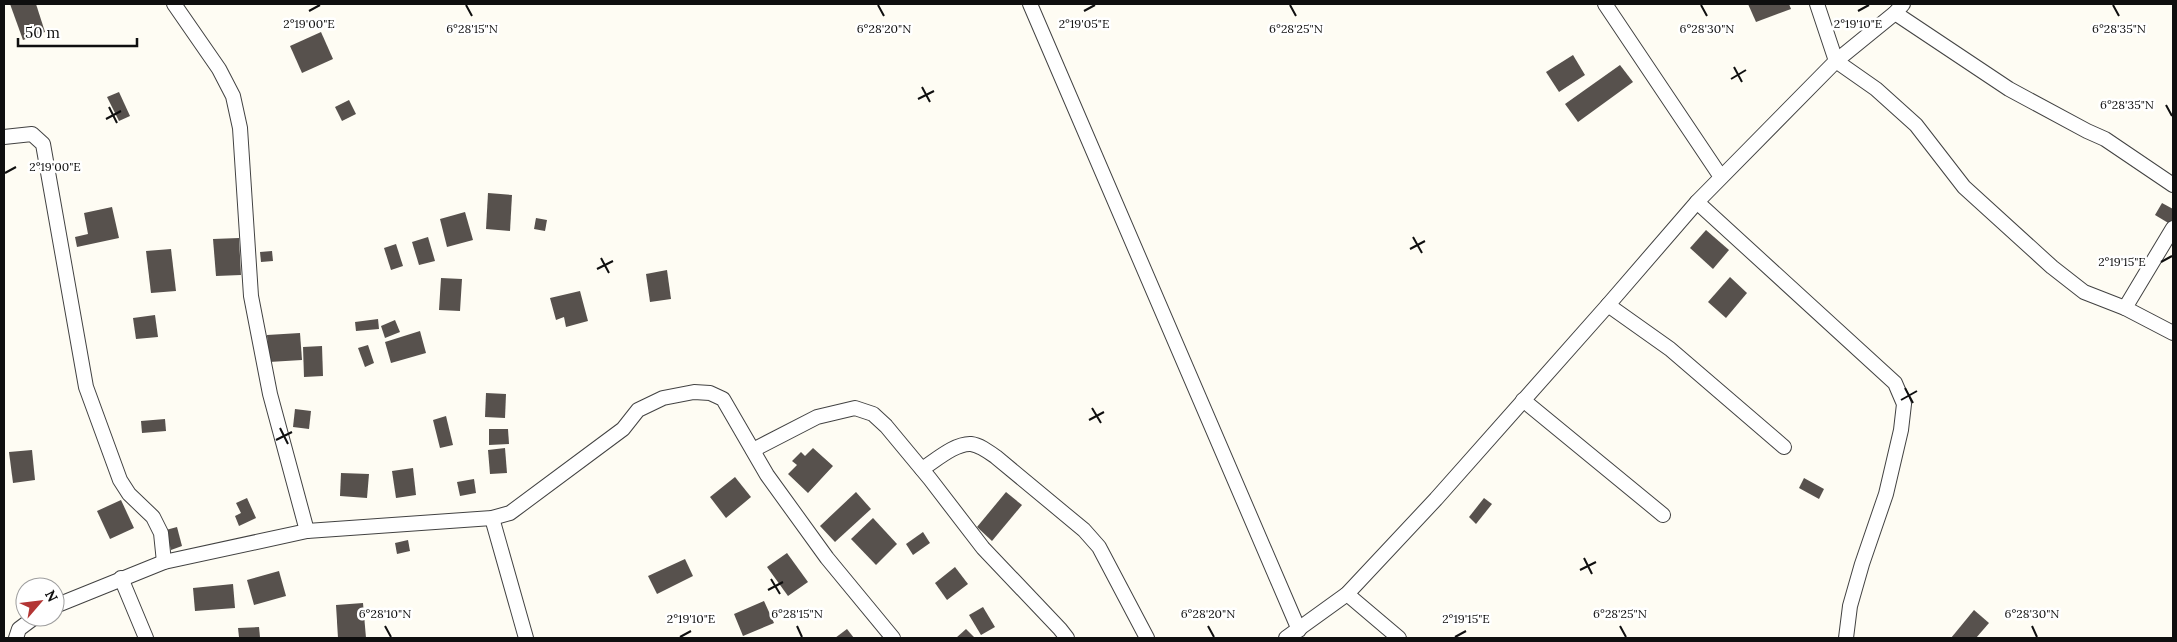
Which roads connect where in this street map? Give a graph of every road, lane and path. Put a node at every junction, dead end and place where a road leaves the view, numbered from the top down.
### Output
1 (174, 4) edge
2 (1030, 4) edge
3 (1606, 4) edge
4 (1817, 4) edge
5 (1899, 8) edge
6 (1836, 61) junction
7 (4, 136) edge
8 (1721, 177) junction
9 (2173, 185) edge
10 (1697, 202) junction
11 (2173, 228) edge
12 (1608, 305) junction
13 (2125, 308) junction
14 (2173, 333) edge
15 (1523, 400) junction
16 (1784, 447) dead end
17 (753, 450) junction
18 (922, 469) junction
19 (1663, 515) dead end
20 (492, 518) junction
21 (306, 531) junction
22 (164, 562) junction
23 (121, 578) junction
24 (1347, 594) junction
25 (65, 602) edge
26 (22, 627) edge
27 (1299, 630) junction
28 (16, 638) edge
29 (146, 638) edge
30 (526, 638) edge
31 (893, 638) edge
32 (1067, 638) edge
33 (1147, 638) edge
34 (1286, 638) edge
35 (1399, 638) edge
36 (1846, 638) edge

1 - 21 street
2 - 27 street
3 - 8 street
4 - 6 street
5 - 6 street
5 - 9 street
6 - 8 street
6 - 13 street
7 - 22 street
8 - 10 street
10 - 12 street
10 - 36 street
11 - 13 street
12 - 15 street
12 - 16 street
13 - 14 street
15 - 19 street
15 - 24 street
17 - 18 street
17 - 20 street
17 - 31 street
18 - 32 street
18 - 33 street
20 - 21 street
20 - 30 street
21 - 22 street
22 - 23 street
23 - 25 street
23 - 29 street
24 - 27 street
24 - 35 street
26 - 28 street
27 - 34 street

